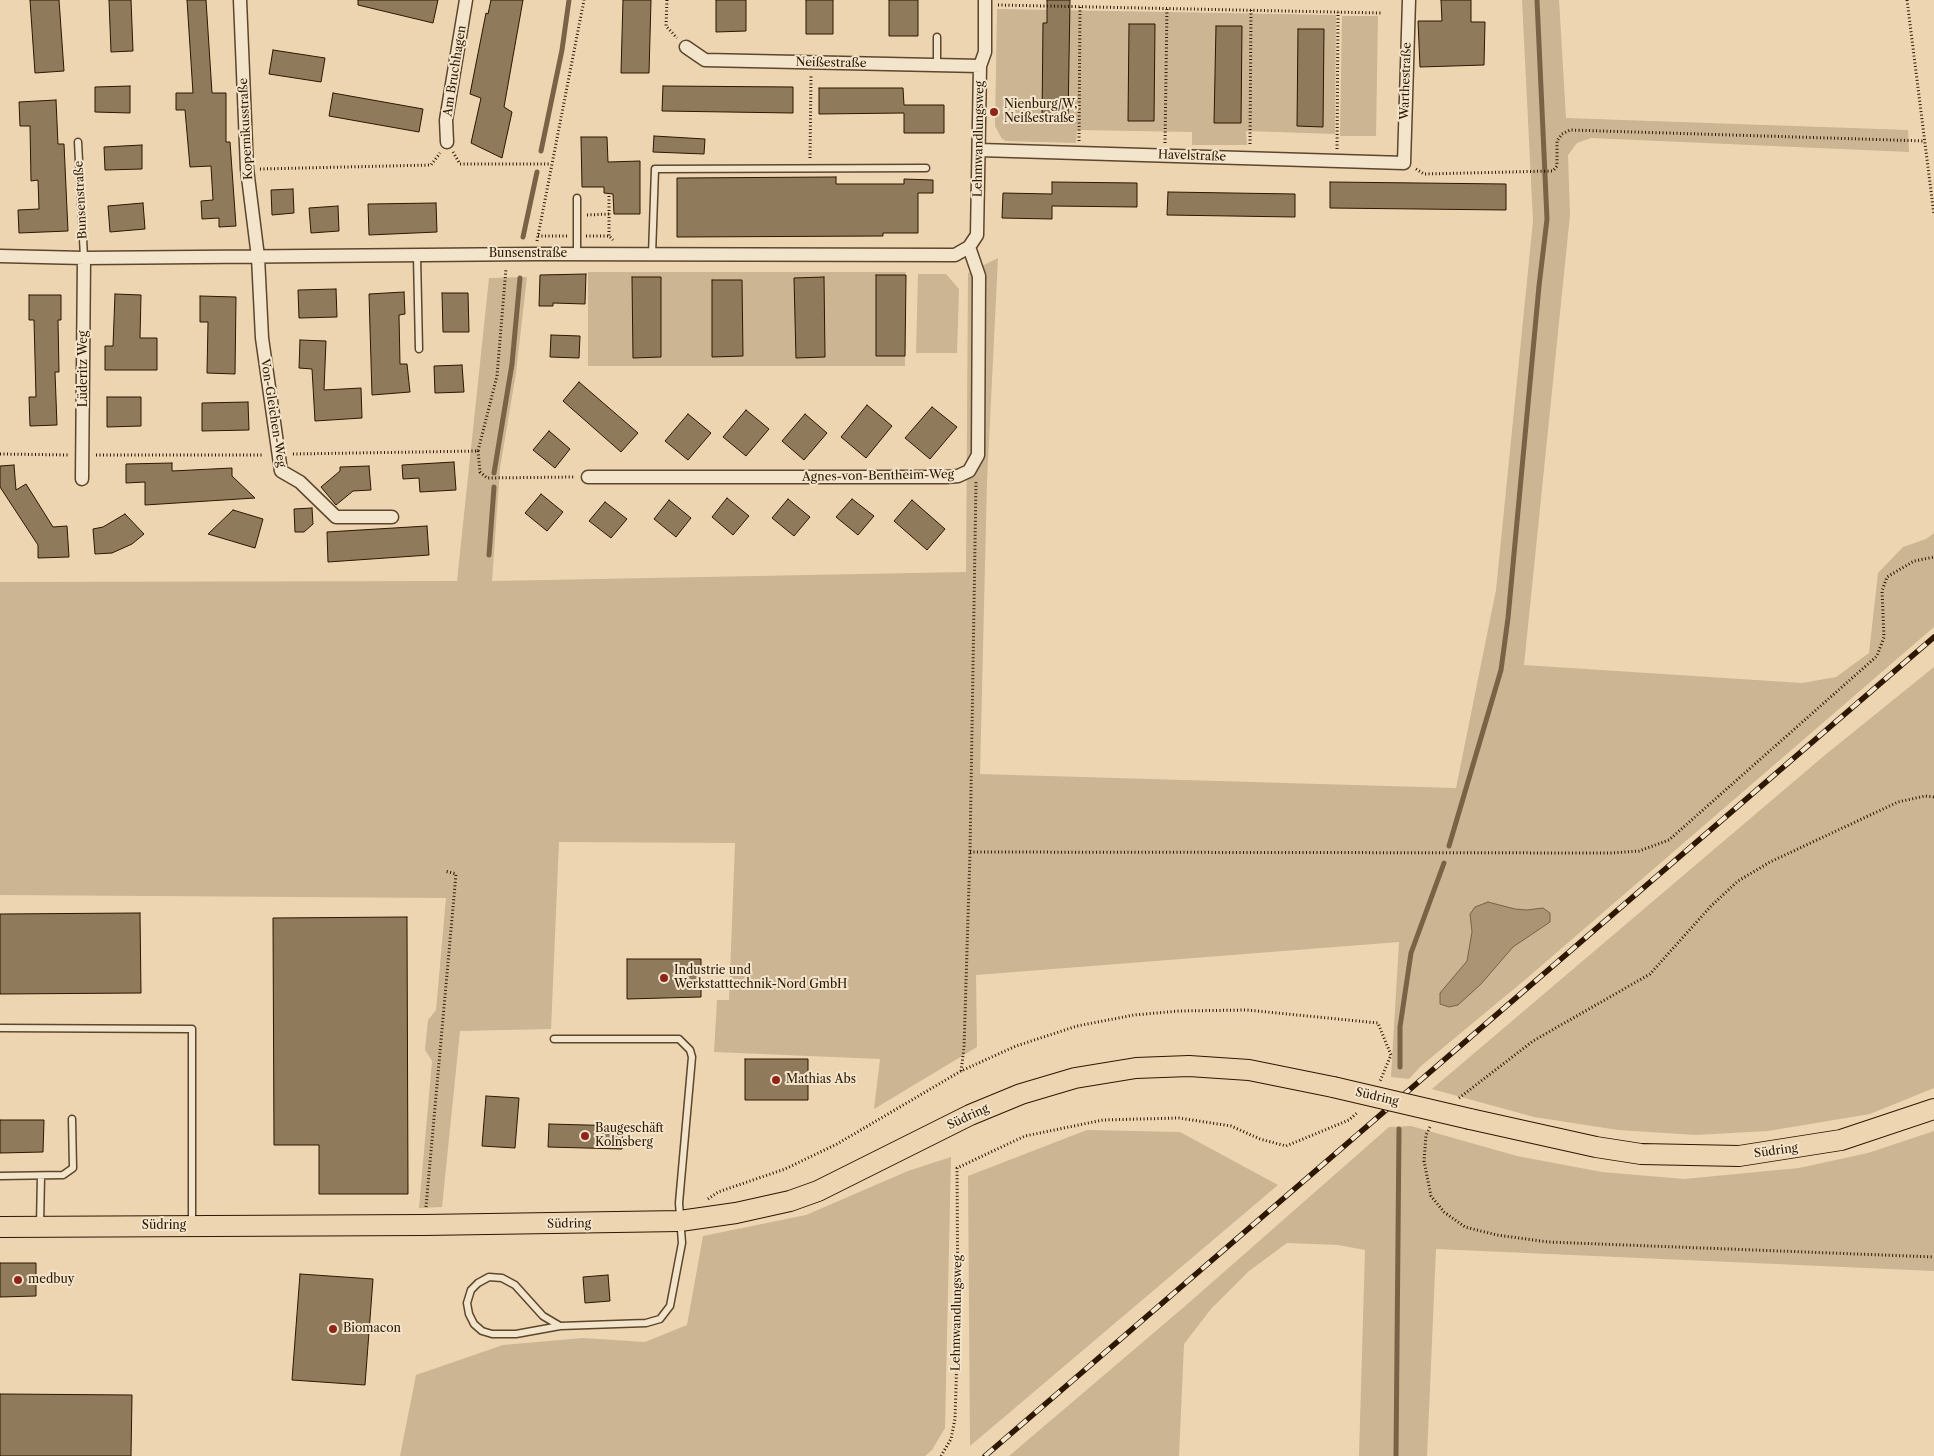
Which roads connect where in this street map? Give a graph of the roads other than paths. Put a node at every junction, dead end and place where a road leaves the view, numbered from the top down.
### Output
1 (240, 0) edge
2 (466, 0) edge
3 (1409, 0) edge
4 (985, 2) edge
5 (937, 37) dead end
6 (686, 47) road end
7 (937, 65) junction
8 (980, 66) junction
9 (78, 142) dead end
10 (447, 142) road end
11 (980, 150) junction
12 (1404, 163) joint
13 (926, 168) dead end
14 (577, 198) dead end
15 (969, 248) junction
16 (577, 254) junction
17 (652, 255) junction
18 (0, 256) edge
19 (417, 256) junction
20 (258, 257) junction
21 (84, 258) junction
22 (419, 349) dead end
23 (588, 477) road end
24 (82, 479) dead end
25 (392, 517) dead end
26 (0, 1028) edge
27 (554, 1040) dead end
28 (1934, 1109) edge
29 (72, 1119) dead end
30 (0, 1176) edge
31 (41, 1176) junction
32 (680, 1221) junction
33 (192, 1226) junction
34 (40, 1227) junction
35 (0, 1228) edge
36 (560, 1326) junction

1 - 20 street, Kopernikusstraße
2 - 10 street, Am Bruchhagen
3 - 12 street, Warthestraße
4 - 8 street, Lehmwandlungsweg
5 - 7 lane
6 - 7 street, Neißestraße
7 - 8 street, Neißestraße
8 - 11 street, Lehmwandlungsweg
9 - 21 lane, Bunsenstraße
11 - 12 street, Havelstraße
11 - 15 street, Lehmwandlungsweg
13 - 17 lane
14 - 16 lane
15 - 17 street, Bunsenstraße
15 - 23 street, Agnes-von-Bentheim-Weg
16 - 17 street, Bunsenstraße
16 - 19 street, Bunsenstraße
18 - 21 street, Bunsenstraße
19 - 20 street, Bunsenstraße
19 - 22 lane
20 - 21 street, Bunsenstraße
20 - 25 street, Von-Gleichen-Weg
21 - 24 street, Lüderitz Weg
26 - 33 lane
27 - 32 lane
28 - 32 main road, Südring, bridge
29 - 31 lane
30 - 31 lane
31 - 34 lane
32 - 33 main road, Südring
32 - 36 lane
33 - 34 main road, Südring
34 - 35 main road, Südring
36 - 36 lane

